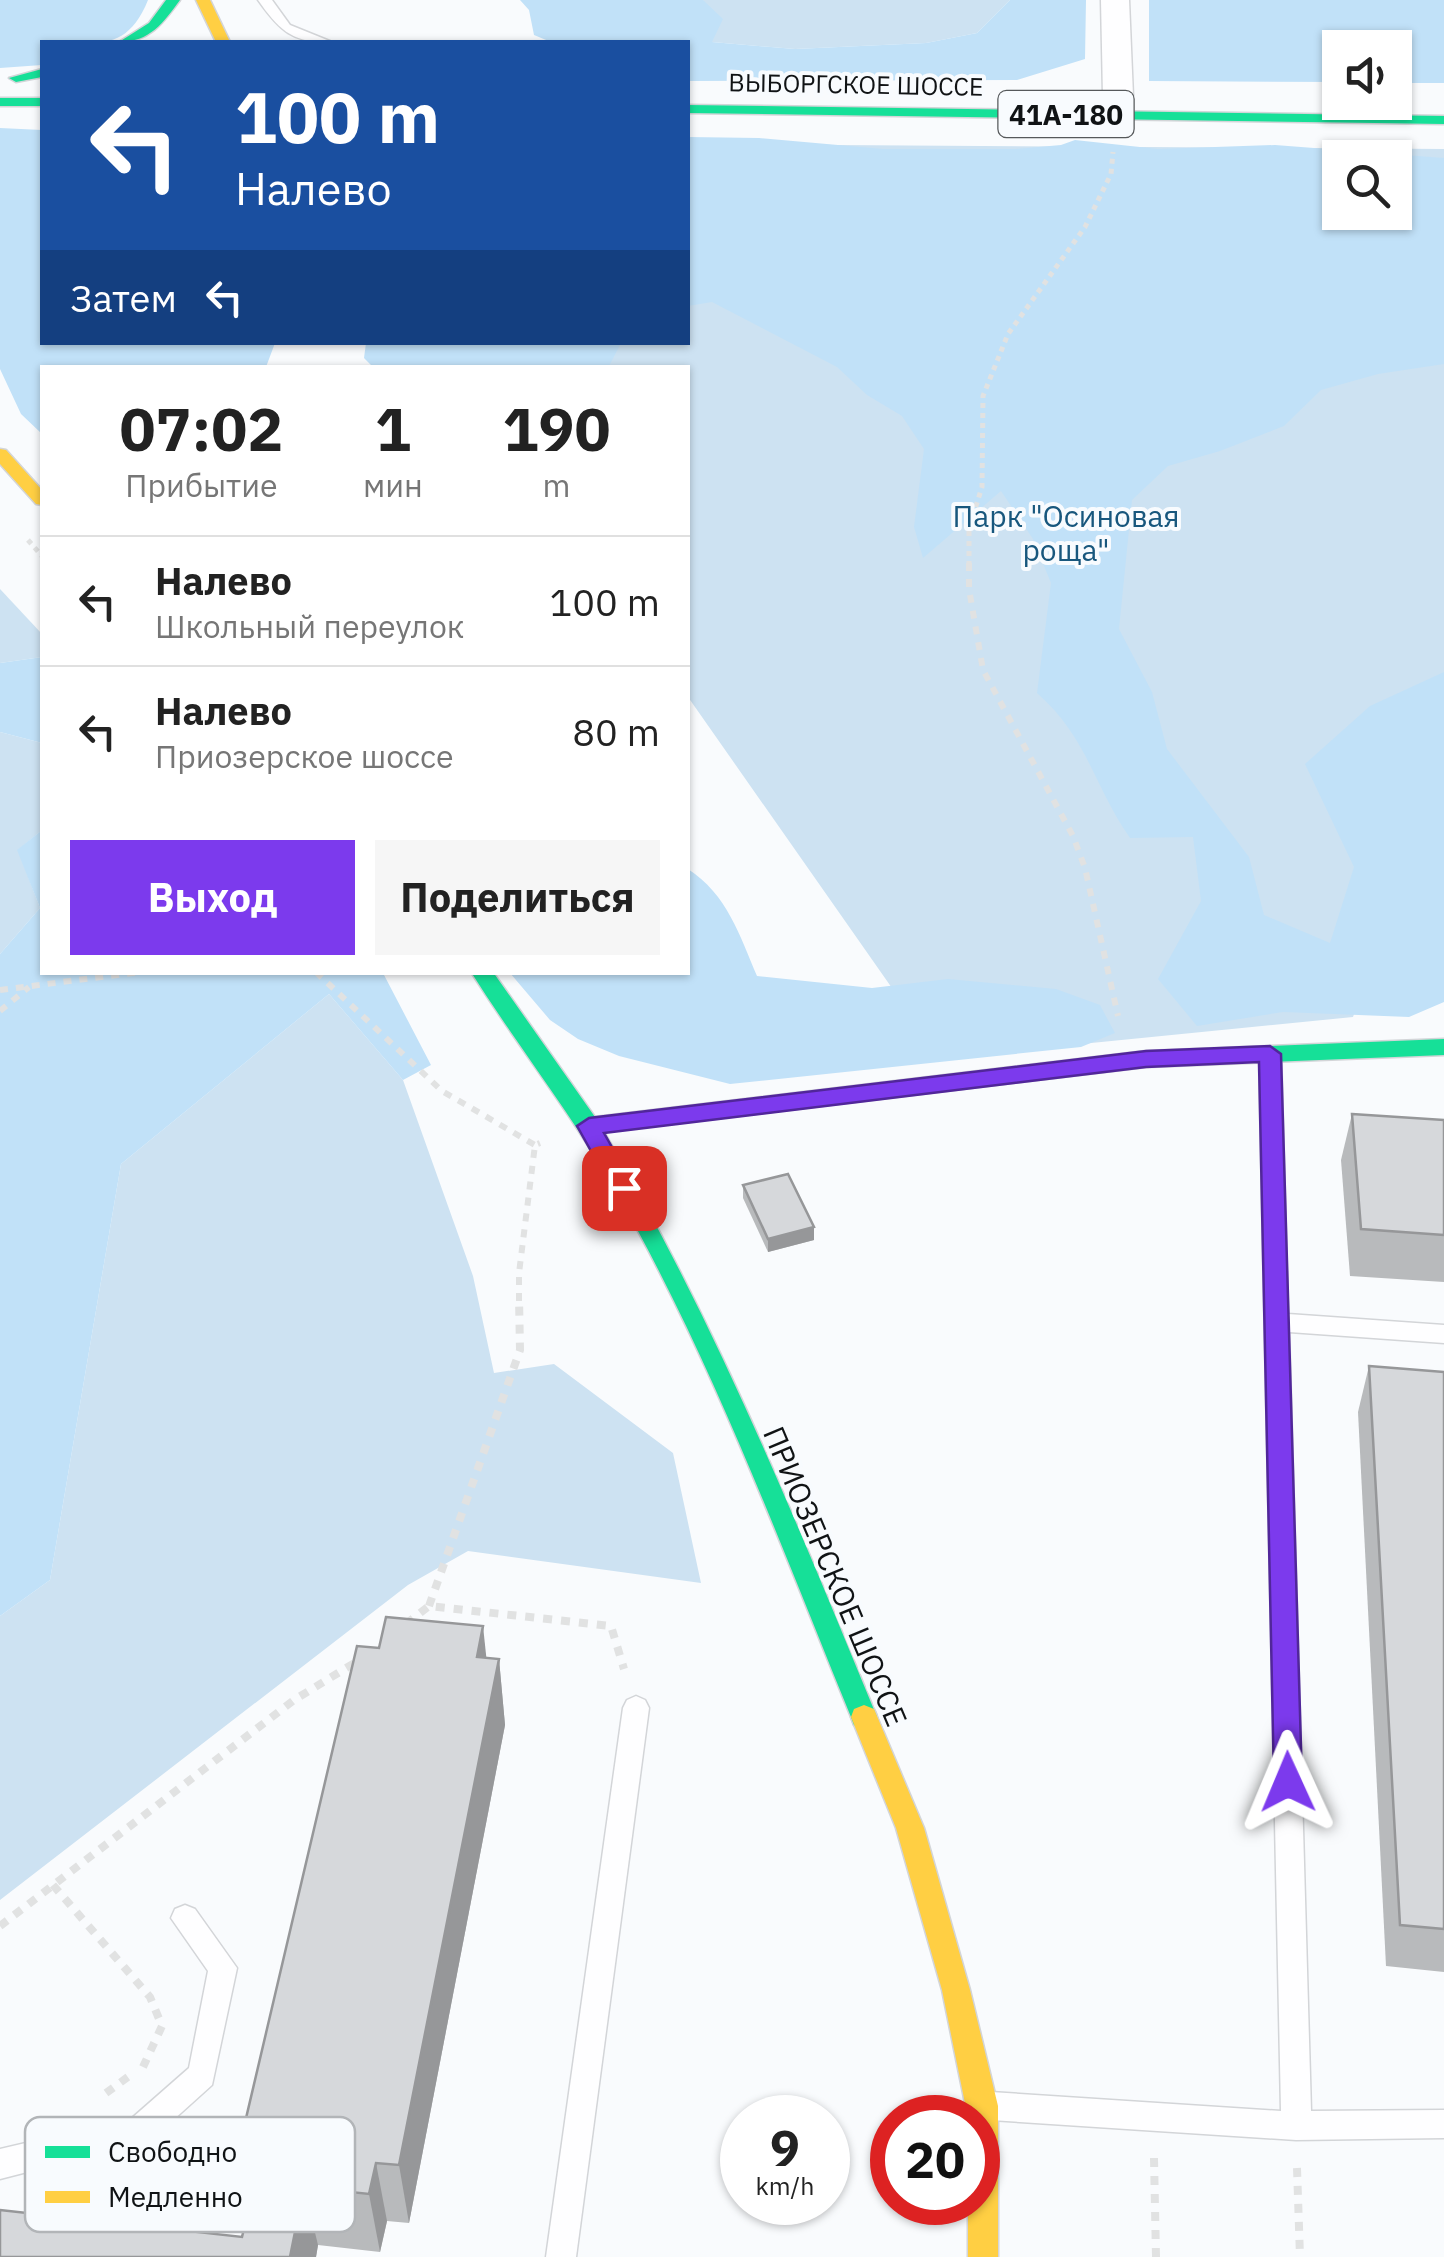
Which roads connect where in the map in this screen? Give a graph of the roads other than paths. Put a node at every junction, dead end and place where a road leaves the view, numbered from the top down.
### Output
1 (175, 0) edge
2 (204, 0) edge
3 (265, 0) edge
4 (1114, 0) edge
5 (188, 28) dead end
6 (130, 40) edge
7 (222, 40) edge
8 (318, 40) edge
9 (40, 75) edge
10 (8, 78) edge
11 (690, 91) edge
12 (1118, 96) junction
13 (1322, 98) edge
14 (1412, 99) edge
15 (1444, 100) edge
16 (0, 102) edge
17 (40, 102) edge
18 (690, 109) edge
19 (1444, 120) edge
20 (0, 454) edge
21 (40, 498) edge
22 (483, 975) edge
23 (1444, 1046) edge
24 (1270, 1054) junction
25 (589, 1126) junction
26 (1277, 1322) junction
27 (1444, 1334) edge
28 (636, 1708) road end
29 (185, 1918) dead end
30 (980, 2095) edge
31 (1000, 2107) edge
32 (155, 2117) edge
33 (1444, 2124) edge
34 (1296, 2126) junction
35 (25, 2158) edge
36 (0, 2164) edge
37 (982, 2225) edge
38 (561, 2257) edge
39 (982, 2257) edge

1 - 5 main road
1 - 6 main road
2 - 7 main road
3 - 8 lane
4 - 12 street
9 - 10 main road
11 - 12 main road, ВЫБОРГСКОЕ ШОССЕ / 41А-180
12 - 13 main road, ВЫБОРГСКОЕ ШОССЕ / 41А-180
14 - 15 main road
16 - 17 main road
18 - 19 main road, ВЫБОРГСКОЕ ШОССЕ / 41А-180
20 - 21 main road
22 - 25 main road, ПРИОЗЕРСКОЕ ШОССЕ
23 - 24 main road
24 - 25 main road
24 - 26 lane
25 - 30 main road, ПРИОЗЕРСКОЕ ШОССЕ
26 - 27 lane
26 - 34 lane
28 - 38 lane
29 - 32 lane
31 - 34 lane
33 - 34 lane
35 - 36 lane
37 - 39 main road, ПРИОЗЕРСКОЕ ШОССЕ

